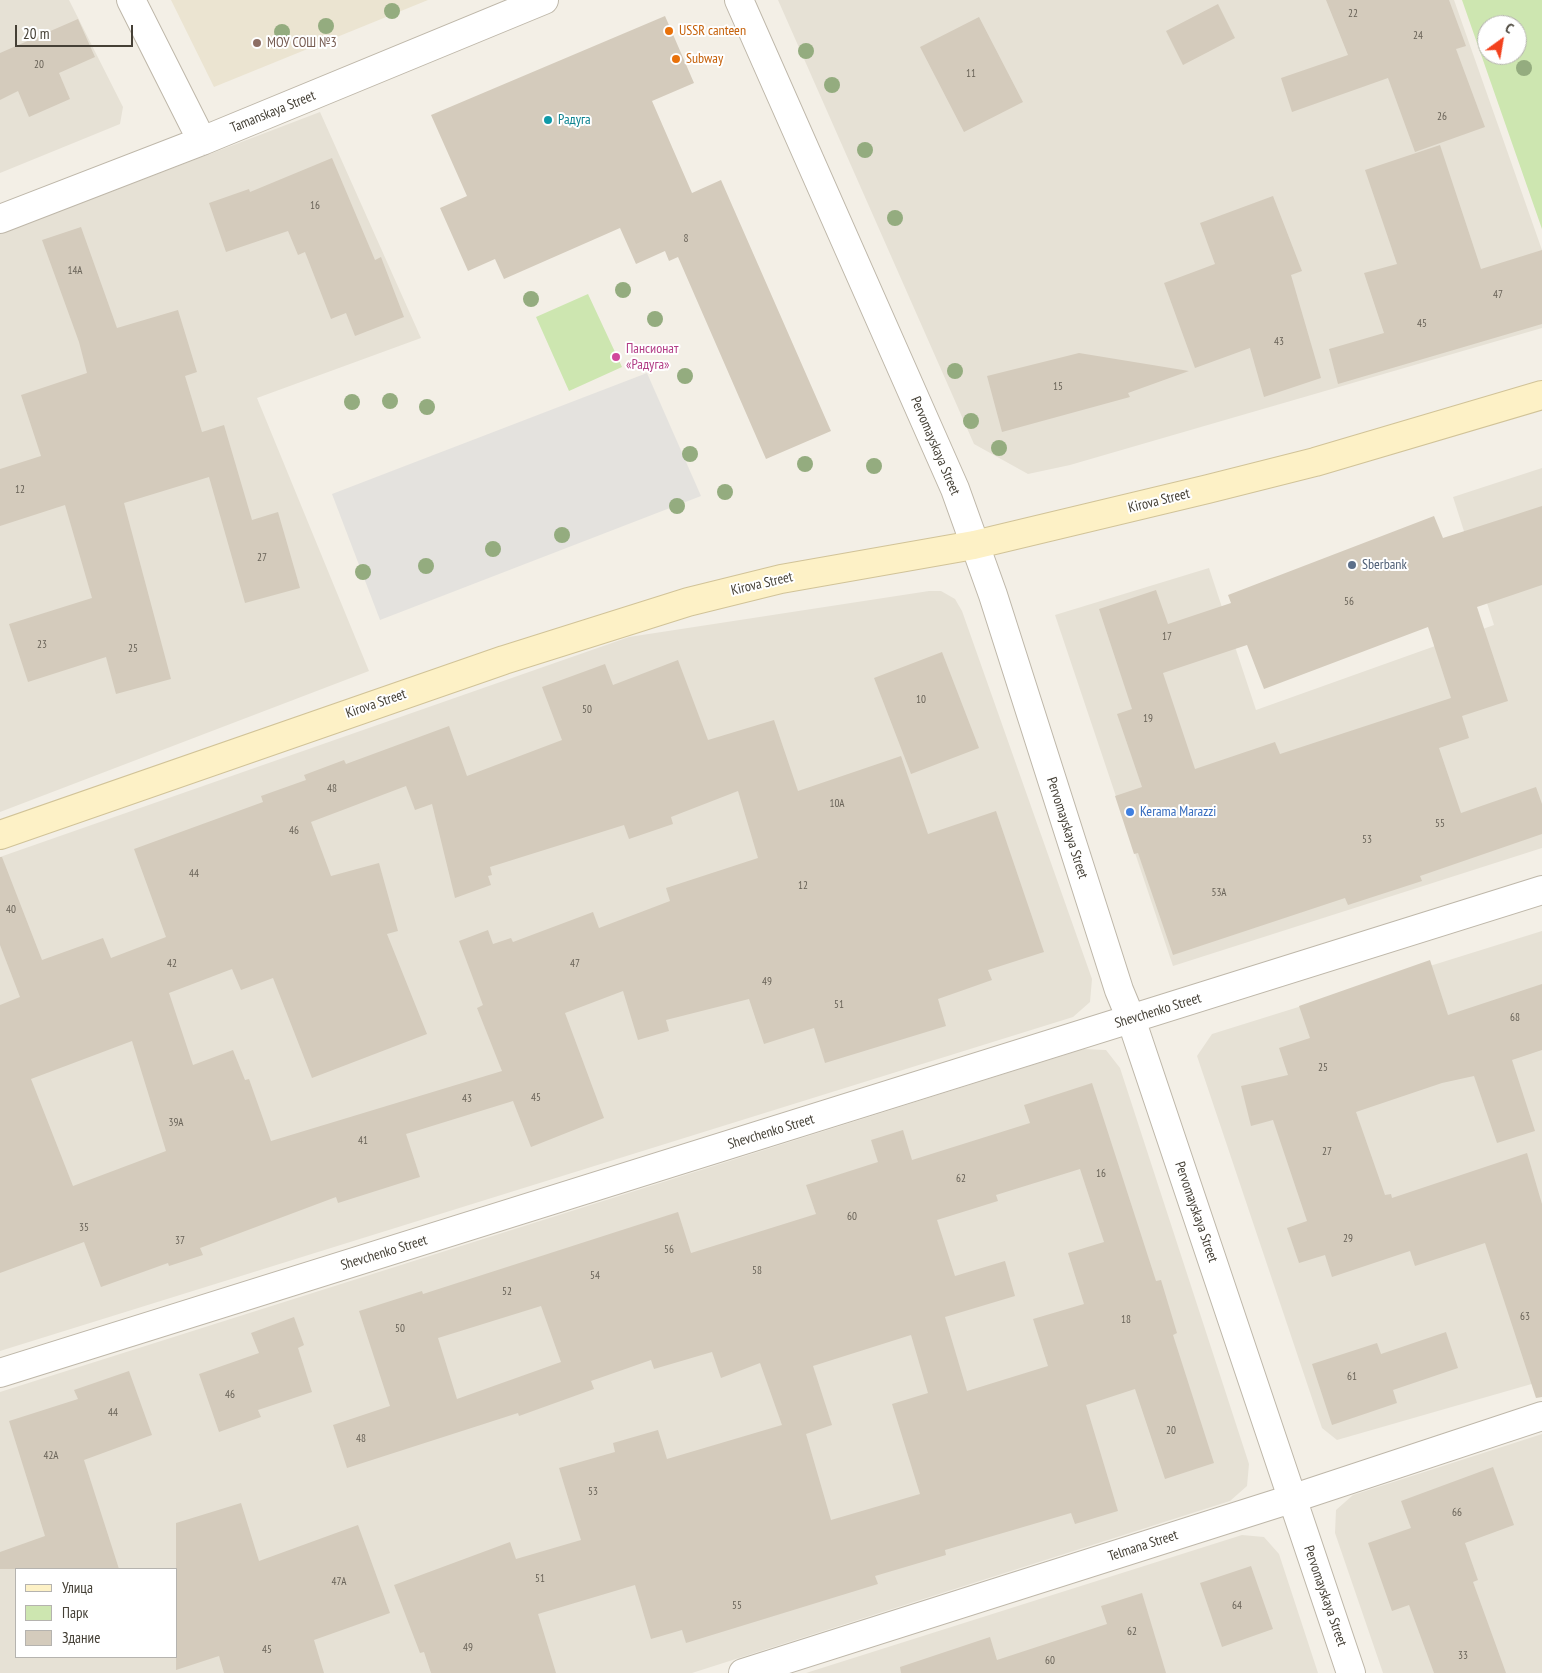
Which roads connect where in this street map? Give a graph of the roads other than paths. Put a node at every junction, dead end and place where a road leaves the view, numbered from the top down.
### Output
1 (131, 0) edge
2 (544, 0) edge
3 (740, 0) edge
4 (202, 141) junction
5 (0, 219) edge
6 (1542, 395) edge
7 (974, 545) junction
8 (0, 835) edge
9 (1542, 890) edge
10 (1132, 1019) junction
11 (0, 1373) edge
12 (1542, 1416) edge
13 (1292, 1499) junction
14 (744, 1673) edge
15 (1352, 1673) edge

1 - 4 street
2 - 4 street, Tamanskaya Street
3 - 7 street, Pervomayskaya Street
4 - 5 street, Tamanskaya Street
6 - 7 main road, Kirova Street
7 - 8 main road, Kirova Street
7 - 10 street, Pervomayskaya Street
9 - 10 street, Shevchenko Street
10 - 11 street, Shevchenko Street
10 - 13 street, Pervomayskaya Street
12 - 13 street, Telmana Street
13 - 14 street, Telmana Street
13 - 15 street, Pervomayskaya Street

